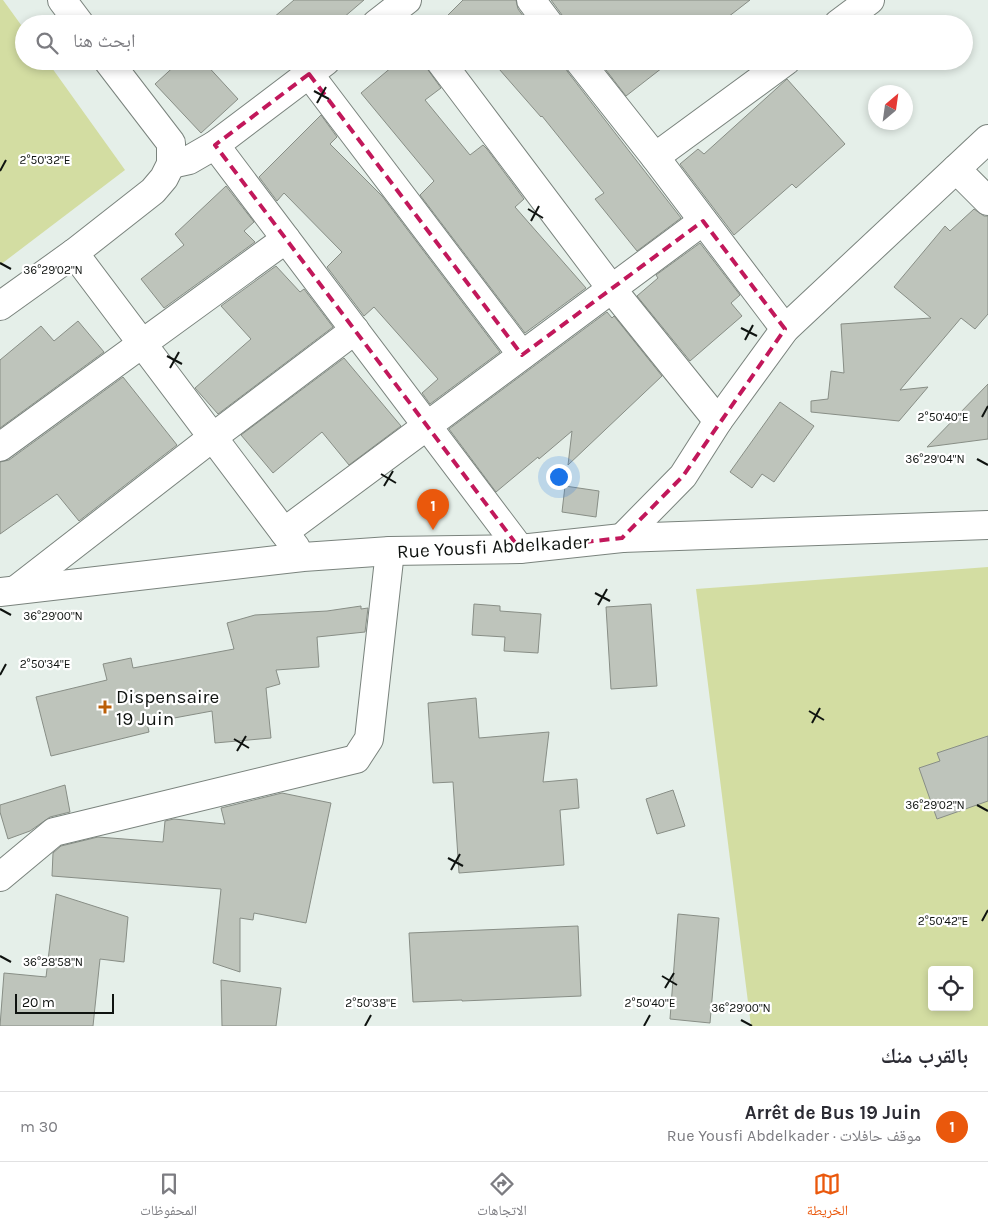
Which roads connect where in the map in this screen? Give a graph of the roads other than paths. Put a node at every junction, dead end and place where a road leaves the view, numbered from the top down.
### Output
1 (62, 0) edge
2 (531, 0) edge
3 (870, 0) edge
4 (73, 15) edge
5 (542, 15) edge
6 (850, 15) edge
7 (115, 70) edge
8 (314, 70) edge
9 (320, 70) edge
10 (447, 70) edge
11 (586, 70) edge
12 (774, 70) edge
13 (988, 139) edge
14 (214, 145) junction
15 (655, 158) junction
16 (171, 164) junction
17 (956, 169) junction
18 (988, 201) edge
19 (703, 221) junction
20 (286, 239) junction
21 (74, 253) junction
22 (611, 288) junction
23 (0, 306) edge
24 (785, 329) junction
25 (355, 330) junction
26 (142, 344) junction
27 (522, 354) junction
28 (718, 421) junction
29 (427, 426) junction
30 (213, 437) junction
31 (0, 447) edge
32 (988, 525) edge
33 (284, 532) junction
34 (622, 538) junction
35 (520, 549) junction
36 (390, 551) junction
37 (303, 557) junction
38 (7, 588) edge
39 (0, 877) edge

1 - 4 street
2 - 5 street
3 - 6 street
7 - 16 street
8 - 14 street
9 - 27 street
10 - 22 street
11 - 15 street
12 - 15 street
13 - 17 street
14 - 16 street
14 - 20 street
15 - 19 street
16 - 21 street
17 - 18 street
17 - 24 street
19 - 22 street
19 - 24 street
20 - 25 street
20 - 26 street
21 - 23 street
21 - 26 street
22 - 27 street
22 - 28 street
24 - 28 street
25 - 29 street
25 - 30 street
26 - 30 street
26 - 31 street
27 - 29 street
28 - 34 street
29 - 33 street
29 - 35 street
30 - 33 street
30 - 38 street
32 - 34 street, Rue Yousfi Abdelkader
33 - 37 street
34 - 35 street, Rue Yousfi Abdelkader
35 - 36 street, Rue Yousfi Abdelkader
36 - 37 street, Rue Yousfi Abdelkader
36 - 39 street
37 - 38 street, Rue Yousfi Abdelkader

